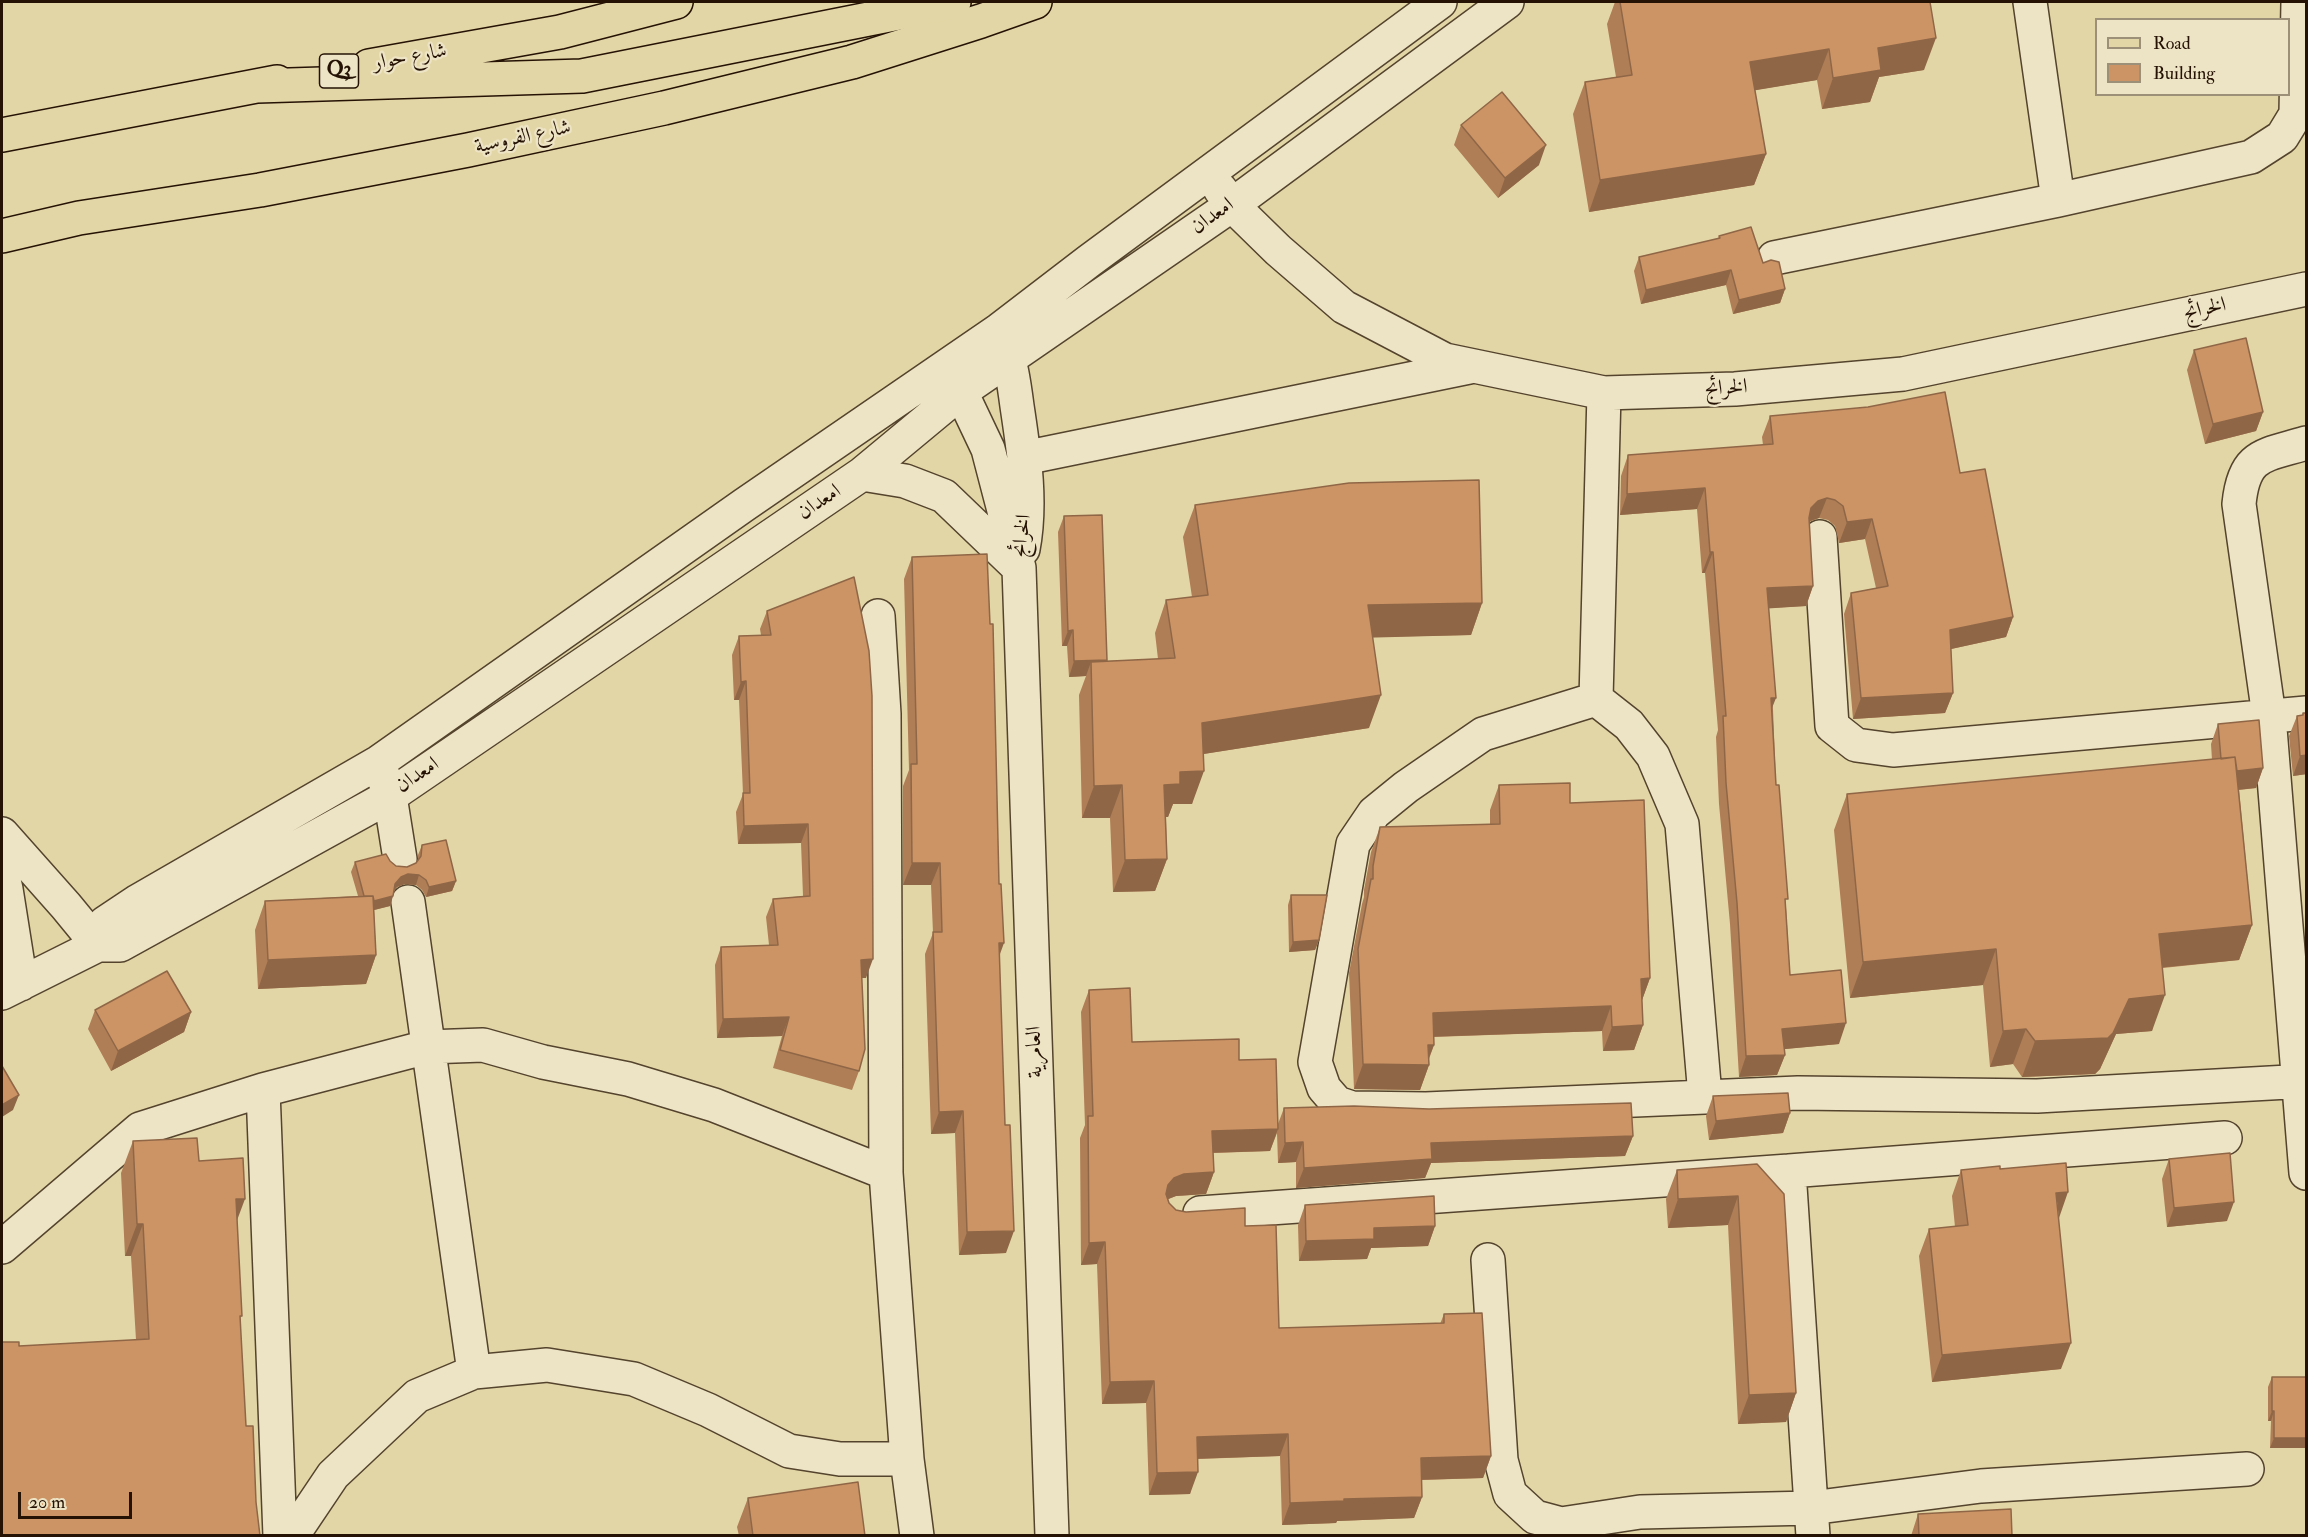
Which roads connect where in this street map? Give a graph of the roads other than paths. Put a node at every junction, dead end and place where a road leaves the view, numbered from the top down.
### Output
1 (676, 2) edge
2 (954, 2) edge
3 (1035, 2) edge
4 (1440, 2) edge
5 (1507, 2) edge
6 (2030, 2) edge
7 (2298, 2) edge
8 (257, 86) junction
9 (2, 135) edge
10 (1208, 173) junction
11 (2058, 200) junction
12 (1232, 205) junction
13 (2, 236) edge
14 (1774, 258) edge
15 (2307, 289) edge
16 (1004, 343) junction
17 (1473, 366) junction
18 (955, 378) junction
19 (1604, 393) junction
20 (2307, 443) edge
21 (1023, 458) junction
22 (862, 474) junction
23 (1820, 537) dead end
24 (1019, 568) junction
25 (878, 616) dead end
26 (1596, 699) junction
27 (2307, 713) edge
28 (2269, 716) junction
29 (379, 762) junction
30 (390, 796) junction
31 (2, 834) edge
32 (400, 859) dead end
33 (2, 872) edge
34 (408, 902) dead end
35 (98, 945) junction
36 (11, 988) edge
37 (427, 1047) junction
38 (2303, 1081) edge
39 (263, 1090) junction
40 (1705, 1096) junction
41 (2225, 1138) dead end
42 (1789, 1171) junction
43 (886, 1173) junction
44 (2307, 1173) edge
45 (1177, 1215) edge
46 (2, 1247) edge
47 (1488, 1260) dead end
48 (474, 1372) junction
49 (907, 1459) junction
50 (2247, 1469) dead end
51 (1812, 1522) edge
52 (280, 1536) edge
53 (292, 1536) edge
54 (917, 1536) edge
55 (1052, 1536) edge

1 - 8 main road, شارع حوار / Q3
2 - 8 main road
3 - 13 main road, شارع الفروسية
4 - 10 street, امعدان
5 - 12 street, امعدان
6 - 11 street
7 - 11 street
8 - 9 main road, شارع حوار / Q3
10 - 12 street, الخرائج
10 - 16 street, امعدان
11 - 14 street
12 - 16 street, امعدان
12 - 17 street, الخرائج
15 - 19 street, الخرائج
16 - 18 street, امعدان
16 - 21 street, الخرائج
17 - 19 street, الخرائج
17 - 21 street
18 - 22 street, امعدان
18 - 24 street, الخرائج
18 - 29 street, امعدان
19 - 26 street
20 - 28 street
21 - 24 street, الخرائج
22 - 24 street
22 - 30 street, امعدان
23 - 28 street
24 - 55 street, العامرية
25 - 43 street
26 - 40 street
26 - 40 street
27 - 28 street
28 - 38 street
29 - 30 street
29 - 35 street, امعدان
30 - 32 street
30 - 35 street, امعدان
31 - 35 street
33 - 36 street
34 - 37 street
35 - 36 street, امعدان
37 - 39 street
37 - 43 street
37 - 48 street
38 - 40 street
38 - 44 street
39 - 46 street
39 - 52 street
41 - 42 street
42 - 45 street
42 - 51 street
43 - 49 street
47 - 51 street
48 - 49 street
48 - 53 street
49 - 54 street
50 - 51 street

